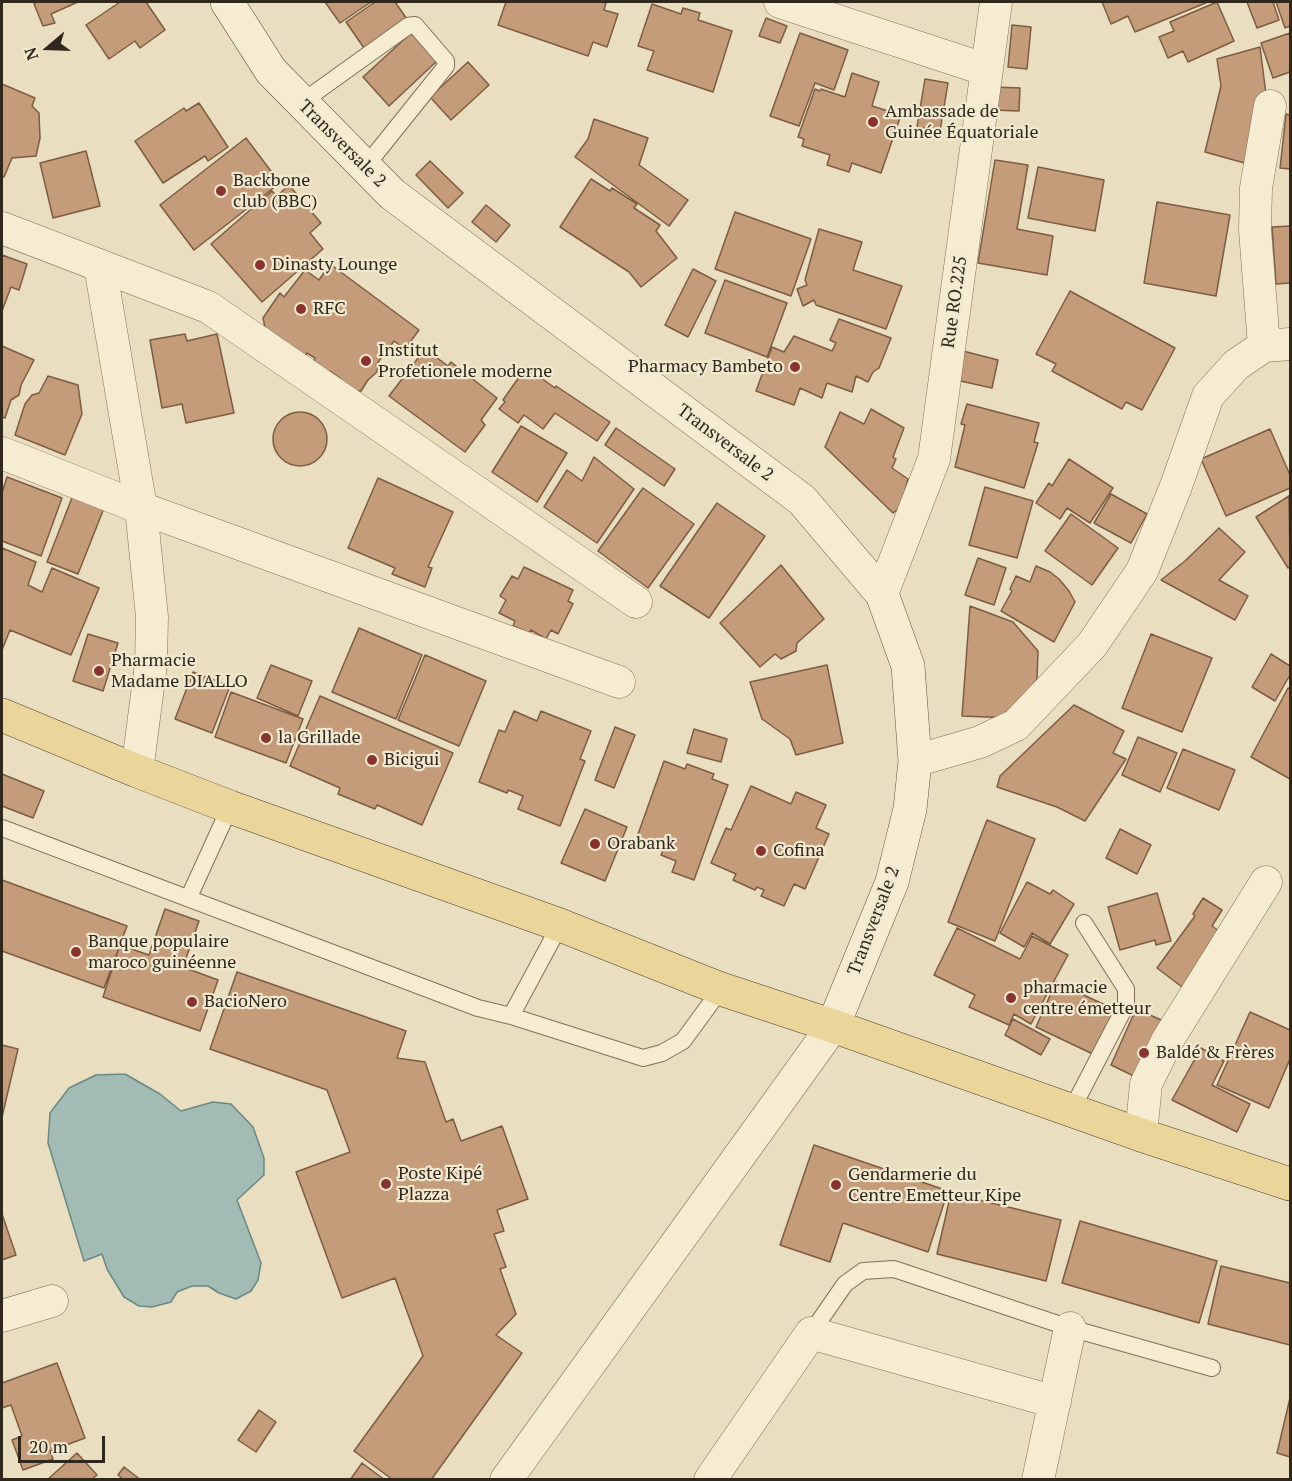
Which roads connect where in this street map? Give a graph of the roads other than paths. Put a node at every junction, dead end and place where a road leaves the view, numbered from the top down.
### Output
1 (227, 2) edge
2 (780, 2) edge
3 (996, 2) edge
4 (987, 70) junction
5 (302, 102) junction
6 (1270, 106) dead end
7 (365, 167) junction
8 (2, 228) edge
9 (100, 266) junction
10 (1277, 345) edge
11 (2, 453) edge
12 (141, 508) junction
13 (882, 594) junction
14 (636, 602) dead end
15 (619, 682) dead end
16 (2, 715) edge
17 (915, 762) junction
18 (137, 771) junction
19 (230, 807) junction
20 (2, 828) edge
21 (1266, 882) dead end
22 (189, 897) junction
23 (1084, 923) dead end
24 (560, 925) junction
25 (721, 989) junction
26 (511, 1016) junction
27 (833, 1026) junction
28 (1071, 1111) junction
29 (1141, 1136) junction
30 (1290, 1184) edge
31 (52, 1301) dead end
32 (2, 1316) edge
33 (1070, 1329) junction
34 (811, 1333) junction
35 (1212, 1368) dead end
36 (1055, 1401) junction
37 (506, 1479) edge
38 (710, 1479) edge
39 (1038, 1479) edge

1 - 5 main road, Transversale 2
2 - 4 street
3 - 4 street, Rue RO.225
4 - 13 street, Rue RO.225
5 - 7 main road, Transversale 2
5 - 7 lane
6 - 10 street
7 - 13 main road, Transversale 2
8 - 9 street
9 - 12 street
9 - 14 street
10 - 17 street
11 - 12 street
12 - 15 street
12 - 18 street
13 - 17 main road, Transversale 2
16 - 18 main road
17 - 27 main road, Transversale 2
18 - 19 main road
19 - 22 lane
19 - 24 main road
20 - 22 lane
21 - 29 street
22 - 26 lane
23 - 28 lane
24 - 25 main road
24 - 26 lane
25 - 26 lane
25 - 27 main road
27 - 28 main road
27 - 37 street
28 - 29 main road
29 - 30 main road
31 - 32 street
33 - 34 lane
33 - 35 lane
33 - 36 street
34 - 36 street
34 - 38 street
36 - 39 street

